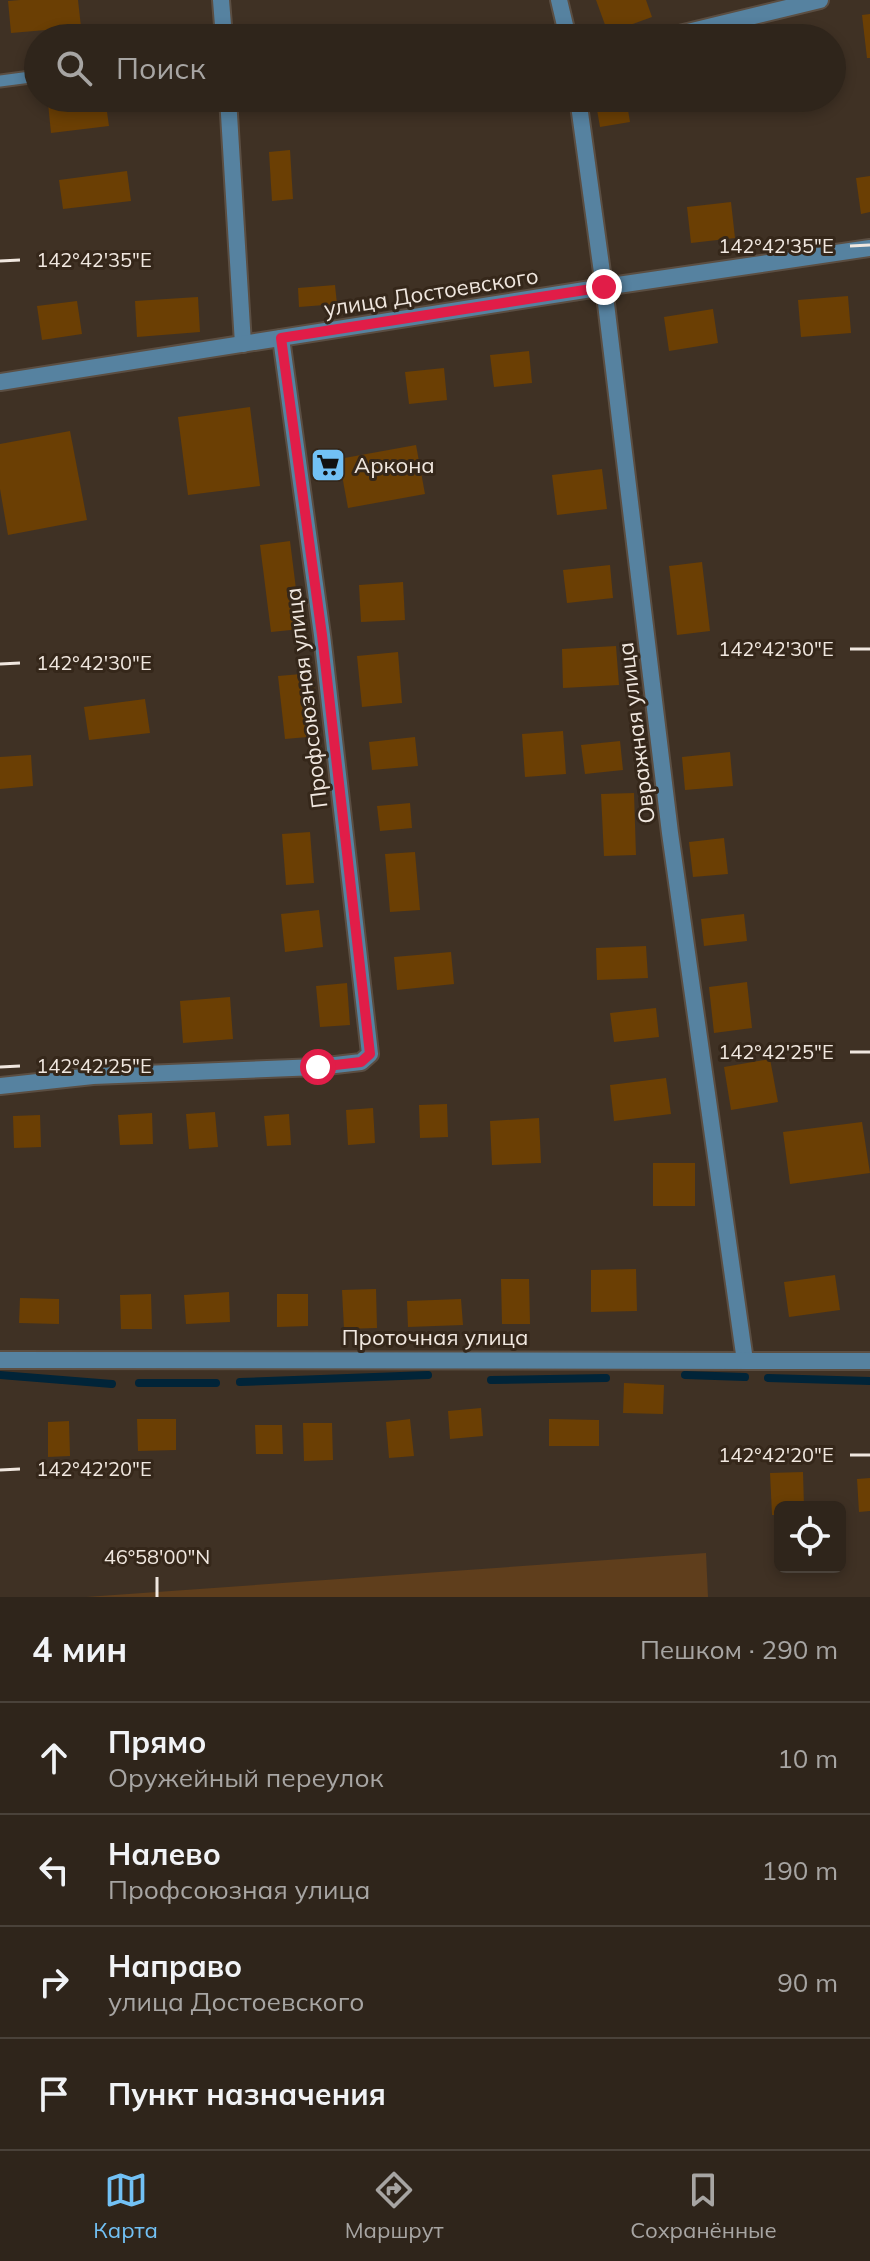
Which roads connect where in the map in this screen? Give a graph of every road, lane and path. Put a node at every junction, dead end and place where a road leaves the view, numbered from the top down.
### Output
1 (221, 0) edge
2 (559, 0) edge
3 (820, 0) edge
4 (223, 24) edge
5 (565, 24) edge
6 (721, 24) edge
7 (24, 78) edge
8 (0, 81) edge
9 (229, 112) edge
10 (580, 112) edge
11 (870, 248) edge
12 (604, 287) junction
13 (281, 338) junction
14 (243, 344) junction
15 (0, 382) edge
16 (0, 1086) edge
17 (0, 1360) edge
18 (745, 1361) junction
19 (870, 1361) edge

1 - 4 street
2 - 5 street
3 - 6 street
7 - 8 lane
9 - 14 street
10 - 12 street, Овражная улица
11 - 12 street, улица Достоевского
12 - 13 street, улица Достоевского
12 - 18 street, Овражная улица
13 - 14 street, улица Достоевского
13 - 16 street, Профсоюзная улица
14 - 15 street, улица Достоевского
17 - 18 street, Проточная улица
18 - 19 street, Проточная улица

